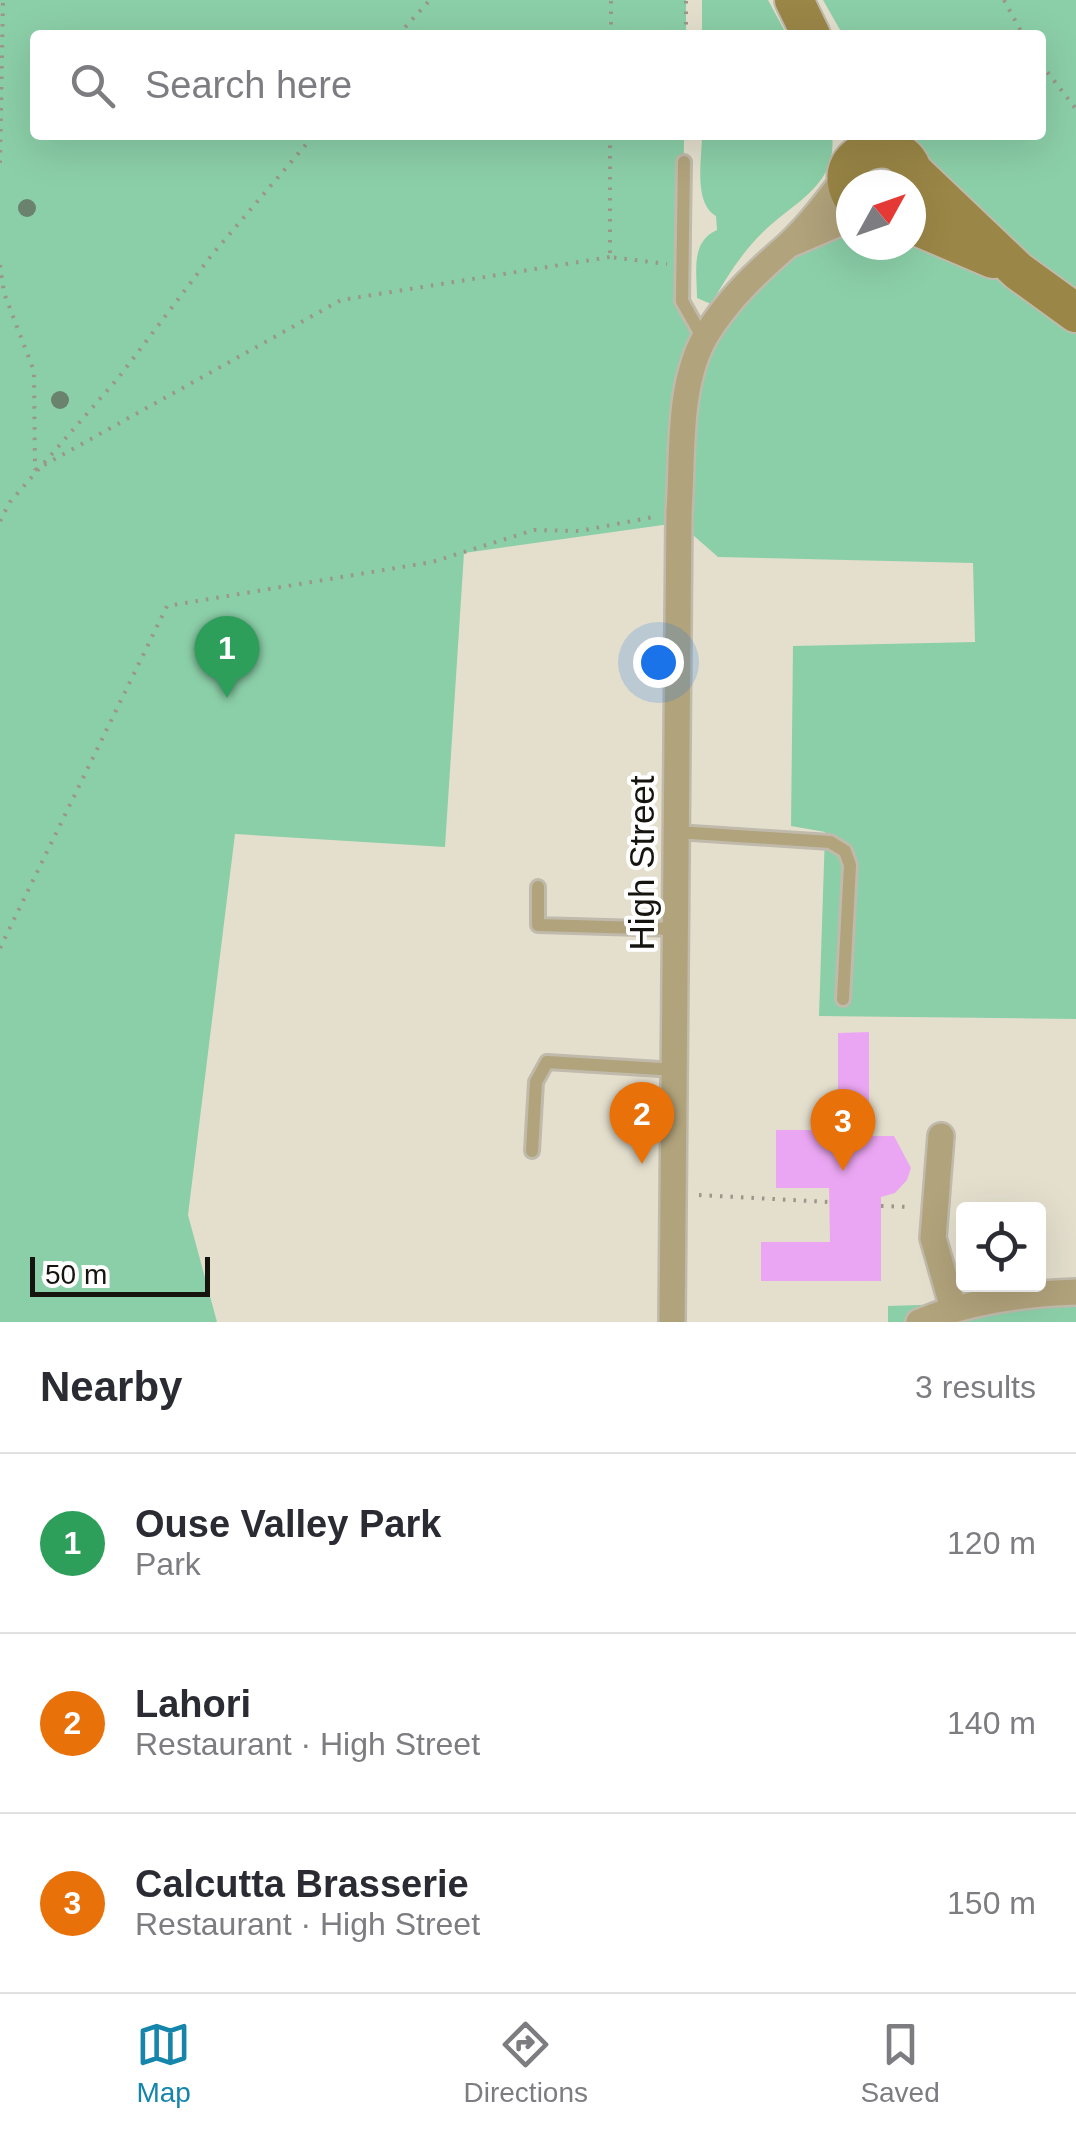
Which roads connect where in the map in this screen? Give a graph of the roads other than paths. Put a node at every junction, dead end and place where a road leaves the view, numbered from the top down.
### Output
1 (794, 0) edge
2 (809, 30) edge
3 (684, 162) dead end
4 (898, 163) edge
5 (848, 168) edge
6 (836, 224) edge
7 (926, 230) edge
8 (788, 244) junction
9 (1018, 270) junction
10 (1076, 312) edge
11 (704, 340) junction
12 (677, 832) junction
13 (538, 887) dead end
14 (676, 928) junction
15 (843, 999) dead end
16 (676, 1070) junction
17 (941, 1136) dead end
18 (532, 1152) dead end
19 (1076, 1292) edge
20 (953, 1308) junction
21 (672, 1322) edge
22 (918, 1322) edge

1 - 2 street
3 - 11 lane
4 - 5 street
4 - 9 street
5 - 8 street
6 - 8 street
7 - 9 street
8 - 11 street, High Street
9 - 10 street
11 - 12 street, High Street
12 - 14 street, High Street
12 - 15 lane
13 - 14 lane
14 - 16 street, High Street
16 - 18 lane
16 - 21 street, High Street
17 - 20 street
19 - 20 street
20 - 22 street

